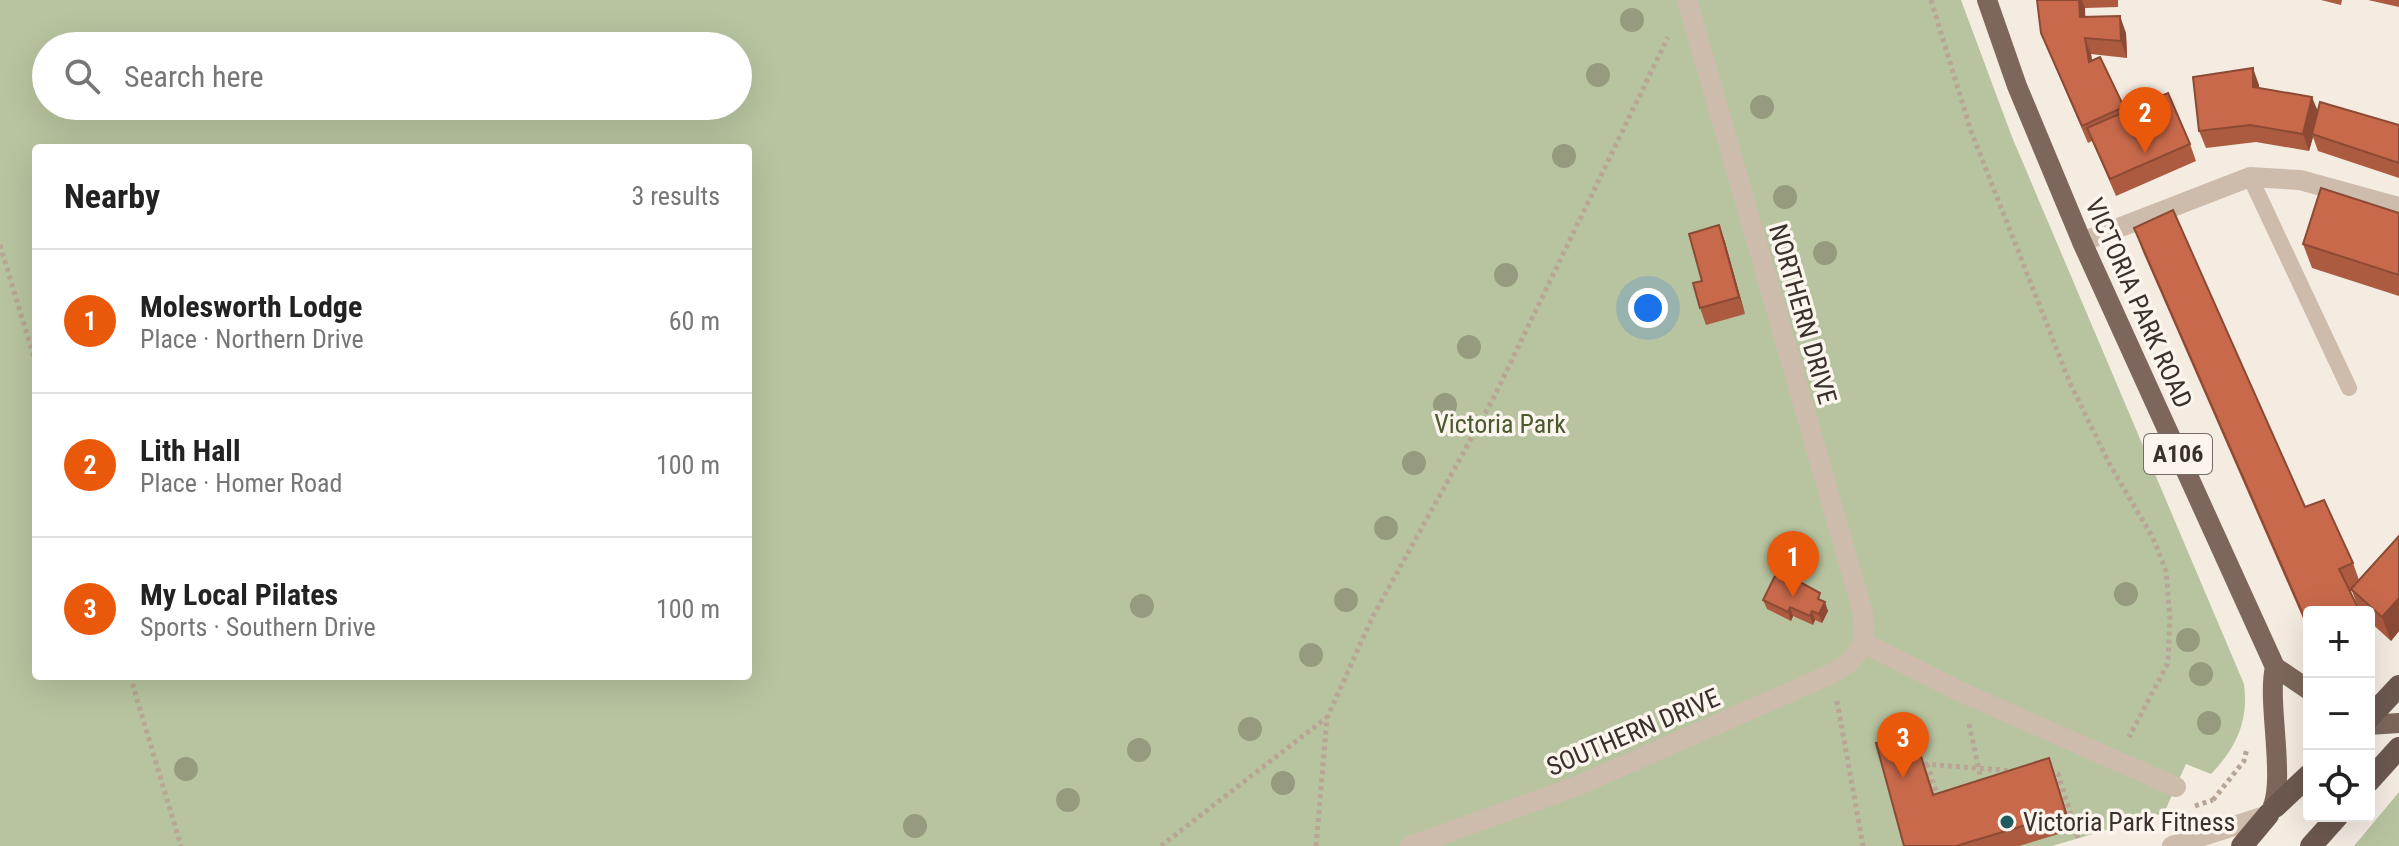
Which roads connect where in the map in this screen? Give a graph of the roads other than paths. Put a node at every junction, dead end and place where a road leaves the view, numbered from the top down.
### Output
1 (1687, 0) edge
2 (1987, 0) edge
3 (2250, 177) junction
4 (2399, 207) edge
5 (2082, 242) junction
6 (2349, 388) dead end
7 (1864, 643) junction
8 (2275, 667) junction
9 (2303, 686) edge
10 (2399, 686) edge
11 (2375, 712) edge
12 (2399, 723) edge
13 (2375, 725) edge
14 (2399, 748) edge
15 (2375, 774) edge
16 (2303, 781) edge
17 (2176, 787) dead end
18 (2271, 811) junction
19 (2333, 822) edge
20 (1410, 846) edge
21 (2172, 846) edge
22 (2242, 846) edge
23 (2311, 846) edge

1 - 7 street, NORTHERN DRIVE
2 - 5 main road, VICTORIA PARK ROAD / A106
3 - 4 street
3 - 5 street
3 - 6 lane
5 - 8 main road, VICTORIA PARK ROAD / A106
7 - 17 street
7 - 20 street, SOUTHERN DRIVE
8 - 9 main road
8 - 18 main road, VICTORIA PARK ROAD / A106
10 - 11 highway
12 - 13 main road
14 - 15 highway
16 - 18 highway
18 - 21 street
18 - 22 highway
19 - 23 highway

